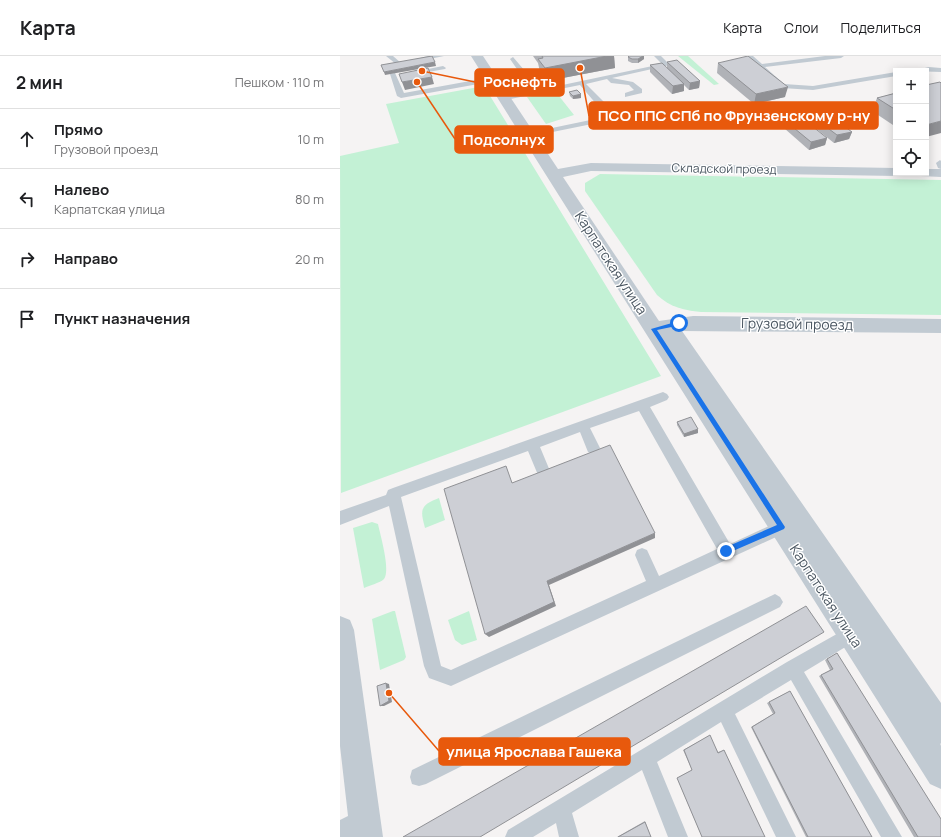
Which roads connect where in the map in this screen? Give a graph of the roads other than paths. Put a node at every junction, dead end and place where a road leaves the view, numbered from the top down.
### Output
1 (389, 56) edge
2 (437, 56) edge
3 (440, 56) edge
4 (477, 56) edge
5 (487, 56) edge
6 (657, 56) edge
7 (749, 56) edge
8 (841, 56) edge
9 (513, 59) dead end
10 (398, 63) junction
11 (416, 66) junction
12 (760, 66) junction
13 (929, 69) edge
14 (941, 70) edge
15 (537, 71) dead end
16 (524, 73) junction
17 (397, 74) junction
18 (893, 75) edge
19 (447, 77) junction
20 (608, 77) junction
21 (497, 78) junction
22 (530, 82) dead end
23 (582, 83) junction
24 (628, 95) dead end
25 (509, 97) junction
26 (601, 104) dead end
27 (648, 110) dead end
28 (533, 134) junction
29 (941, 167) edge
30 (559, 172) junction
31 (893, 172) edge
32 (929, 172) edge
33 (941, 326) edge
34 (661, 327) junction
35 (662, 397) dead end
36 (642, 405) junction
37 (583, 426) junction
38 (532, 444) junction
39 (593, 448) dead end
40 (542, 471) edge
41 (394, 498) junction
42 (340, 518) edge
43 (782, 527) junction
44 (726, 551) junction
45 (642, 555) dead end
46 (655, 584) junction
47 (775, 602) dead end
48 (340, 630) edge
49 (851, 634) junction
50 (793, 668) junction
51 (724, 710) junction
52 (941, 729) edge
53 (646, 757) junction
54 (941, 773) edge
55 (419, 777) dead end
56 (561, 809) junction
57 (358, 833) edge
58 (515, 837) edge
59 (569, 837) edge
60 (678, 837) edge
61 (786, 837) edge
62 (892, 837) edge

1 - 10 lane
2 - 3 lane
2 - 11 lane
2 - 19 lane
4 - 21 street, Карпатская улица
5 - 21 street, Карпатская улица
6 - 20 lane
7 - 12 lane
8 - 12 lane
9 - 16 lane
10 - 11 lane
10 - 17 lane
11 - 17 lane
11 - 19 lane
12 - 18 lane
13 - 14 lane
15 - 16 lane
16 - 21 lane
16 - 22 lane
17 - 19 lane
19 - 21 lane
20 - 23 lane
20 - 24 lane
21 - 25 street, Карпатская улица
23 - 25 lane
23 - 26 lane
25 - 28 street, Карпатская улица
27 - 28 lane
28 - 30 street, Карпатская улица
29 - 32 street
30 - 31 street, Складской проезд
30 - 34 street, Карпатская улица
33 - 34 street, Грузовой проезд
34 - 43 street, Карпатская улица
34 - 52 street, Карпатская улица
35 - 36 lane
36 - 37 lane
36 - 44 lane
37 - 38 lane
37 - 39 lane
38 - 40 lane
38 - 41 lane
41 - 42 lane
41 - 46 lane
43 - 44 lane
43 - 49 street, Карпатская улица
44 - 46 lane
45 - 46 lane
47 - 55 lane
48 - 57 street
49 - 50 lane
49 - 54 street, Карпатская улица
50 - 51 lane
50 - 62 lane
51 - 53 lane
51 - 61 lane
53 - 56 lane
53 - 60 lane
56 - 58 lane
56 - 59 lane

